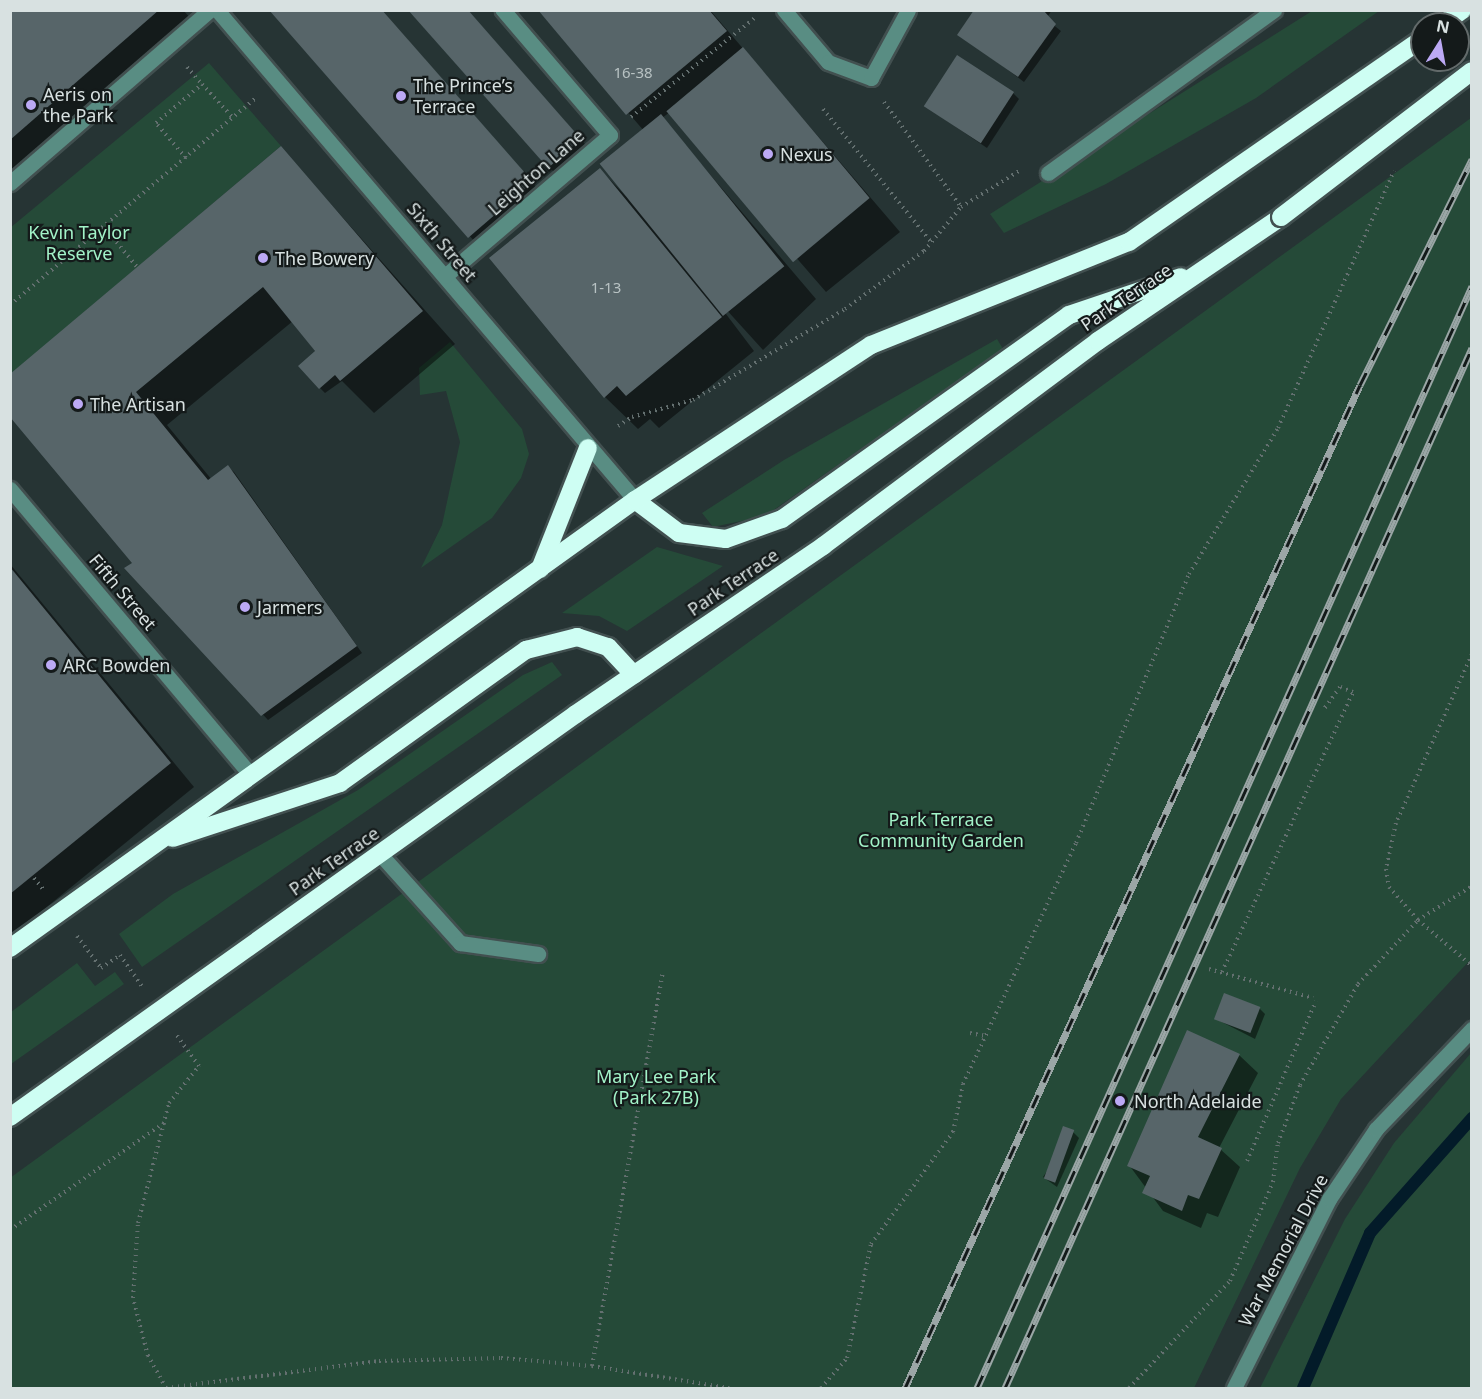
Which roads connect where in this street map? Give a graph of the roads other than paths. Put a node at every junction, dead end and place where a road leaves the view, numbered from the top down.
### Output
1 (210, 10) edge
2 (217, 10) edge
3 (503, 10) edge
4 (784, 10) edge
5 (908, 10) edge
6 (1274, 10) edge
7 (1410, 48) edge
8 (1472, 71) edge
9 (1048, 173) road end
10 (10, 183) edge
11 (1203, 270) junction
12 (445, 276) junction
13 (588, 448) junction
14 (10, 489) edge
15 (635, 500) junction
16 (540, 569) junction
17 (634, 675) junction
18 (251, 776) junction
19 (155, 845) junction
20 (380, 854) junction
21 (10, 948) edge
22 (538, 954) dead end
23 (1472, 1029) edge
24 (10, 1117) edge
25 (1234, 1389) edge

1 - 10 street
2 - 12 street, Sixth Street
3 - 12 street, Leighton Lane
4 - 5 street
6 - 9 street
7 - 15 highway
8 - 11 highway, Park Terrace, bridge
11 - 15 highway
11 - 17 highway, Park Terrace
12 - 13 street, Sixth Street
13 - 15 street, Sixth Street
13 - 16 highway
14 - 18 street, Fifth Street
15 - 16 highway
16 - 18 highway
17 - 19 highway
17 - 20 highway, Park Terrace
18 - 19 highway
19 - 21 highway
20 - 22 street
20 - 24 highway, Park Terrace
23 - 25 street, War Memorial Drive

